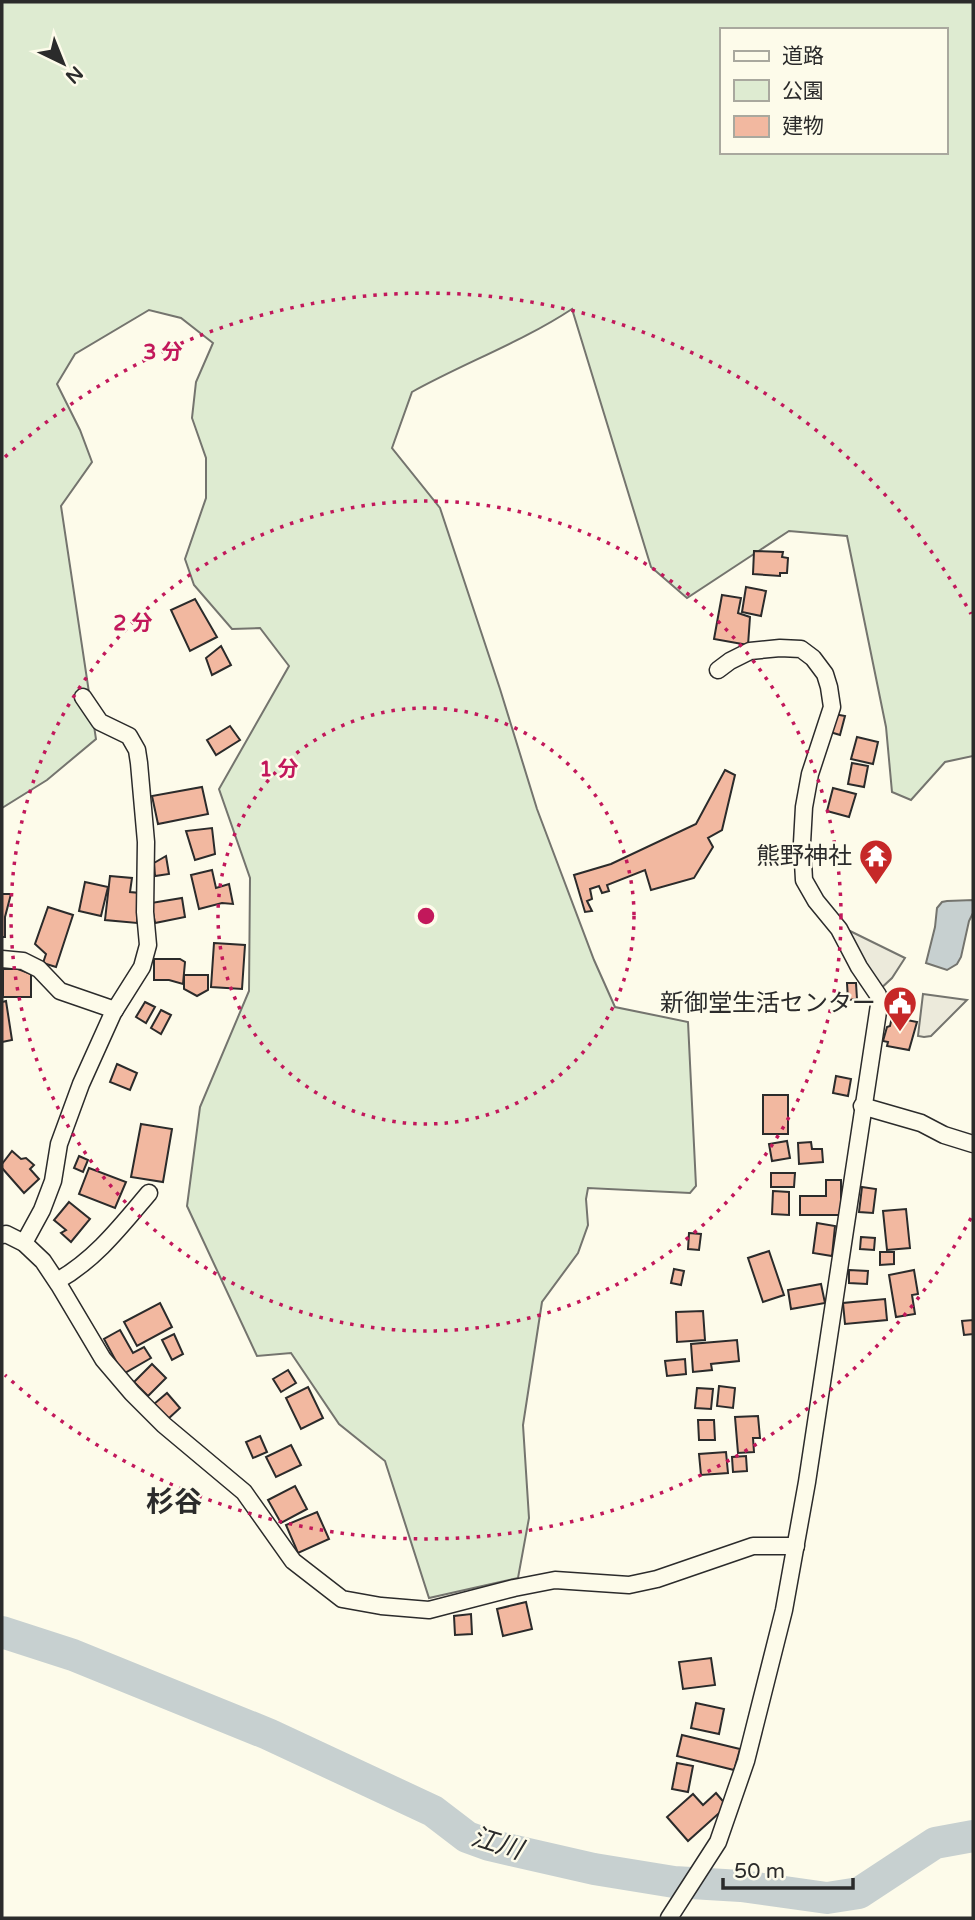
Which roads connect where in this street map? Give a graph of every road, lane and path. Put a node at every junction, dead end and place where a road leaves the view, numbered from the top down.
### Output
1 (719, 670) dead end
2 (83, 697) dead end
3 (2, 959) edge
4 (115, 1010) junction
5 (862, 1106) junction
6 (973, 1144) edge
7 (149, 1193) dead end
8 (2, 1234) edge
9 (24, 1243) junction
10 (57, 1281) junction
11 (796, 1546) junction
12 (672, 1913) edge

1 - 5 street
2 - 4 street
3 - 4 street
4 - 9 street
5 - 6 street
5 - 11 street
7 - 10 street
8 - 9 street
9 - 10 street
10 - 11 street
11 - 12 street

